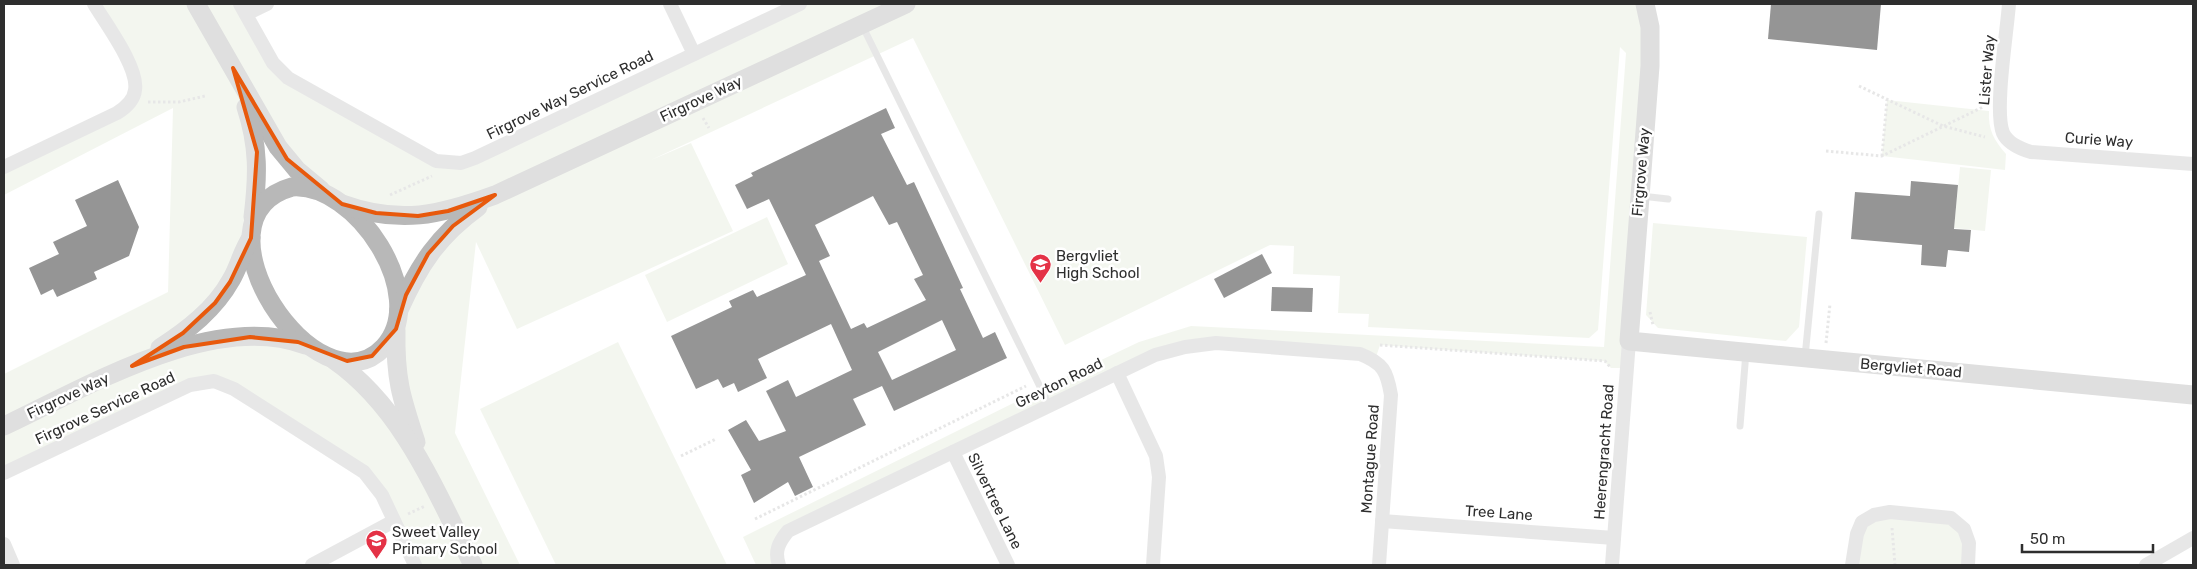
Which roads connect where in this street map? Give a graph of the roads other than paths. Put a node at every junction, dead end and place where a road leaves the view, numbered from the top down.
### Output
1 (94, 4) edge
2 (196, 4) edge
3 (267, 4) edge
4 (670, 4) edge
5 (800, 4) edge
6 (906, 4) edge
7 (1645, 4) edge
8 (2009, 4) edge
9 (243, 9) edge
10 (862, 24) junction
11 (694, 54) junction
12 (233, 68) junction
13 (2006, 138) joint
14 (2193, 164) edge
15 (4, 166) edge
16 (324, 192) junction
17 (495, 194) junction
18 (1639, 196) junction
19 (1668, 199) dead end
20 (342, 204) junction
21 (1819, 214) dead end
22 (251, 231) junction
23 (399, 310) junction
24 (396, 329) junction
25 (1629, 341) junction
26 (311, 348) junction
27 (1746, 352) junction
28 (1805, 357) junction
29 (332, 359) junction
30 (1375, 360) joint
31 (132, 366) junction
32 (1117, 373) junction
33 (2193, 395) edge
34 (1049, 405) junction
35 (4, 426) edge
36 (1740, 426) dead end
37 (953, 452) junction
38 (4, 473) edge
39 (431, 480) junction
40 (394, 521) junction
41 (1382, 521) junction
42 (1614, 538) junction
43 (2193, 538) edge
44 (4, 544) edge
45 (13, 565) edge
46 (312, 565) edge
47 (415, 565) edge
48 (473, 565) edge
49 (779, 565) edge
50 (1008, 565) edge
51 (1153, 565) edge
52 (1379, 565) edge
53 (1612, 565) edge
54 (1852, 565) edge
55 (1968, 565) edge
56 (2146, 565) edge

1 - 15 street
2 - 12 street
3 - 9 street
4 - 11 street
5 - 11 street, Firgrove Way Service Road
6 - 10 street, Firgrove Way
7 - 18 street, Firgrove Way
8 - 13 street, Lister Way
9 - 11 street, Firgrove Way Service Road
10 - 17 street, Firgrove Way
10 - 34 lane
12 - 16 street
12 - 22 street
13 - 14 street, Curie Way
16 - 20 street
16 - 22 street
17 - 20 street, Firgrove Way
17 - 23 street, Firgrove Way
18 - 19 lane
18 - 25 street, Firgrove Way
20 - 23 street
21 - 28 lane
22 - 26 street
22 - 31 street, Firgrove Way
23 - 24 street
24 - 29 street
24 - 39 street
25 - 27 street, Bergvliet Road
25 - 42 street, Heerengracht Road
26 - 29 street
26 - 31 street, Firgrove Way
27 - 28 street, Bergvliet Road
27 - 36 lane
28 - 33 street, Bergvliet Road
29 - 39 street
30 - 32 street, Greyton Road
30 - 41 street, Montague Road
31 - 35 street, Firgrove Way
32 - 34 street, Greyton Road
32 - 51 street
34 - 37 street, Greyton Road
37 - 49 street, Greyton Road
37 - 50 street, Silvertree Lane
38 - 40 street, Firgrove Service Road
39 - 48 street
40 - 46 street
40 - 47 street
41 - 42 street, Tree Lane
41 - 52 street, Montague Road
42 - 53 street, Heerengracht Road
43 - 56 street
44 - 45 street
54 - 55 street

